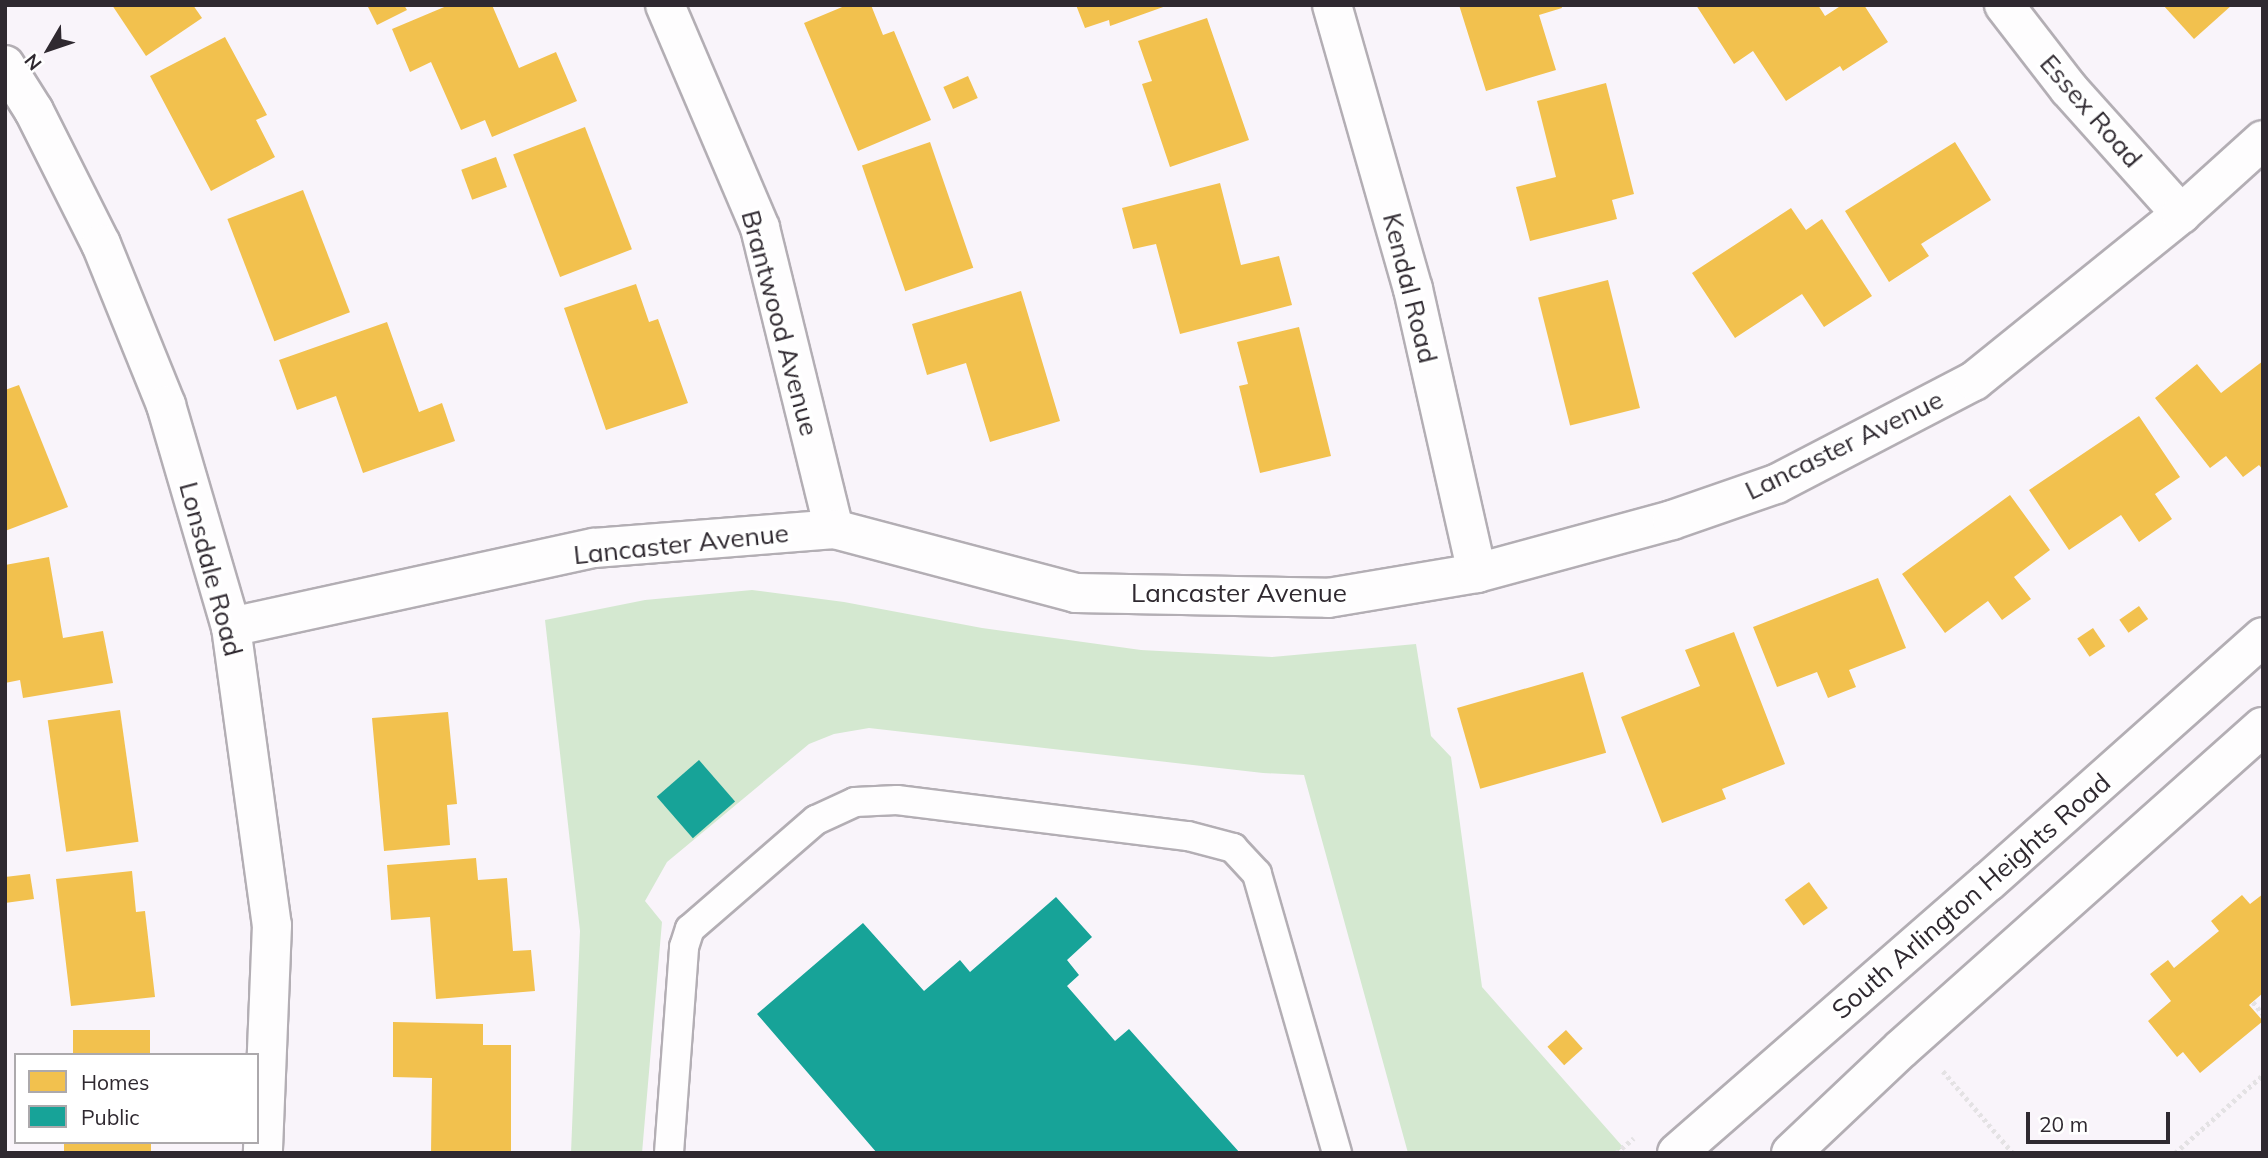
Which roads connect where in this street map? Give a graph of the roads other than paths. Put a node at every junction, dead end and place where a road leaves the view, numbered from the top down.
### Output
1 (665, 5) edge
2 (1332, 5) edge
3 (2004, 5) edge
4 (5, 65) edge
5 (2263, 140) edge
6 (2181, 214) junction
7 (834, 529) junction
8 (1477, 573) junction
9 (231, 627) junction
10 (2263, 637) edge
11 (2263, 727) edge
12 (263, 1153) edge
13 (669, 1153) edge
14 (1337, 1153) edge
15 (1677, 1153) edge
16 (1791, 1153) edge

1 - 7 street, Brantwood Avenue
2 - 8 street, Kendal Road
3 - 6 street, Essex Road
4 - 9 street, Lonsdale Road
5 - 6 street, Lancaster Avenue
6 - 8 street, Lancaster Avenue
7 - 8 street, Lancaster Avenue
7 - 9 street, Lancaster Avenue
9 - 12 street, Lonsdale Road
10 - 15 street, South Arlington Heights Road
11 - 16 street
13 - 14 lane

